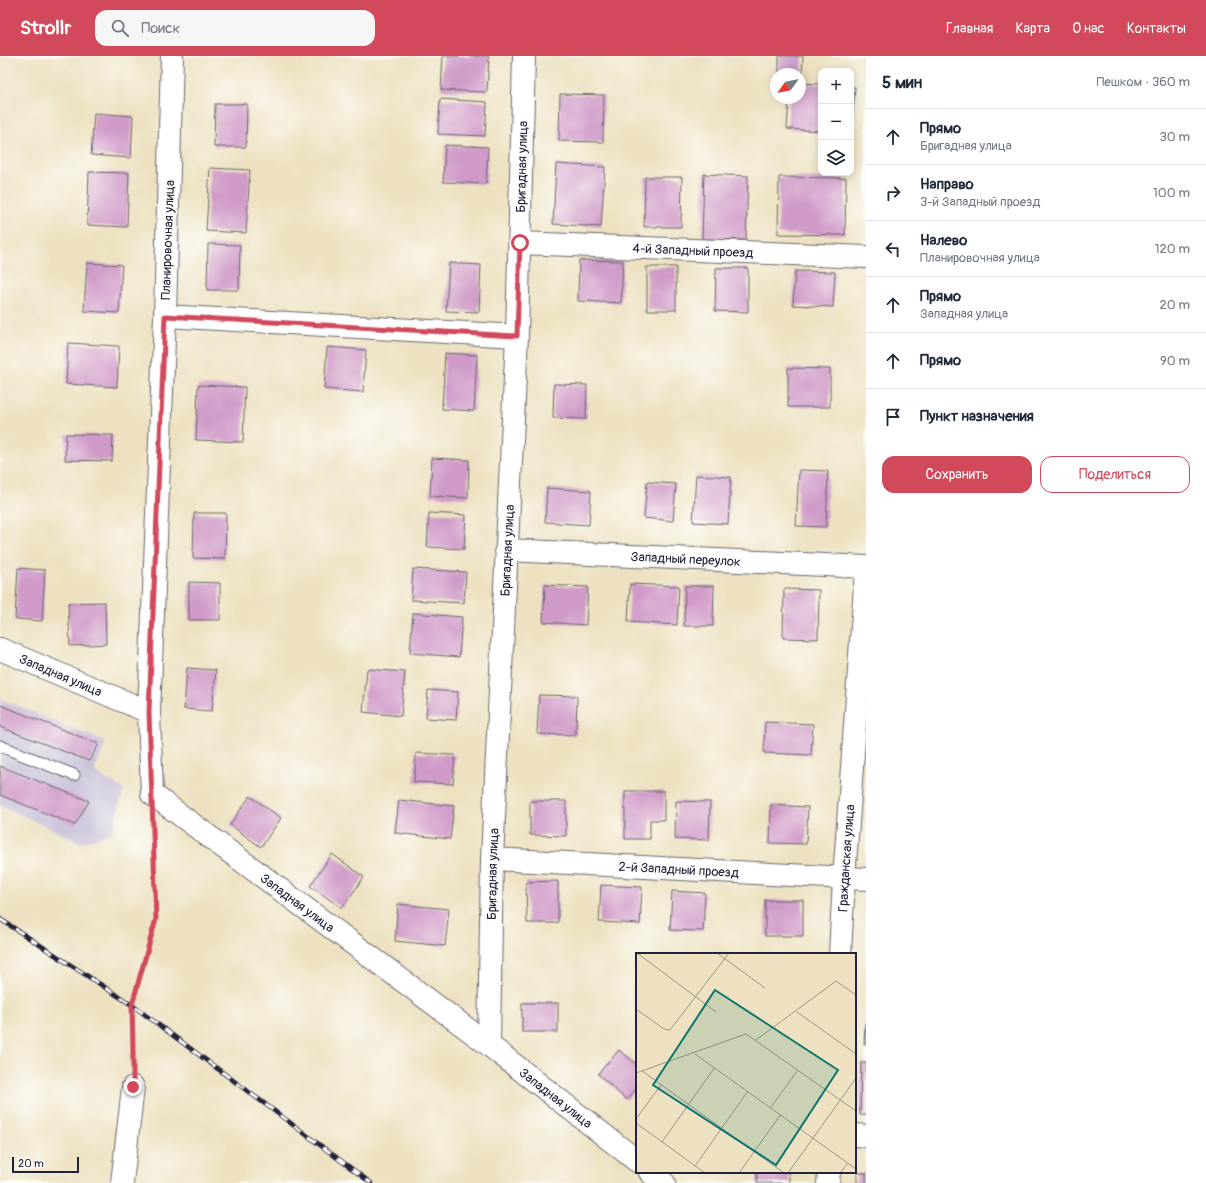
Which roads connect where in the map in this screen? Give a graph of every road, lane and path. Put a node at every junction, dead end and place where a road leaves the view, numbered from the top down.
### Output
1 (172, 56) edge
2 (524, 56) edge
3 (520, 243) junction
4 (866, 257) edge
5 (165, 316) junction
6 (517, 336) junction
7 (506, 550) junction
8 (866, 567) edge
9 (866, 571) edge
10 (0, 649) edge
11 (149, 712) junction
12 (0, 746) edge
13 (74, 775) dead end
14 (152, 794) junction
15 (492, 859) junction
16 (844, 879) junction
17 (866, 879) edge
18 (840, 953) edge
19 (489, 1045) junction
20 (133, 1087) joint
21 (856, 1135) edge
22 (866, 1136) edge
23 (636, 1160) edge
24 (651, 1173) edge
25 (829, 1173) edge
26 (122, 1183) edge
27 (664, 1183) edge
28 (828, 1183) edge

1 - 5 street, Планировочная улица
2 - 3 street, Бригадная улица
3 - 4 street, 4-й Западный проезд
3 - 6 street, Бригадная улица
5 - 6 street
5 - 11 street, Планировочная улица
6 - 7 street, Бригадная улица
7 - 8 street, Западный переулок
7 - 15 street, Бригадная улица
9 - 16 street, Гражданская улица
10 - 11 street, Западная улица
11 - 14 street
12 - 13 lane
14 - 19 street, Западная улица
14 - 20 path
15 - 16 street, 2-й Западный проезд
15 - 19 street, Бригадная улица
16 - 17 street, 2-й Западный проезд
16 - 18 street, Гражданская улица
19 - 23 street, Западная улица
20 - 26 street
21 - 22 street
24 - 27 street
25 - 28 street

